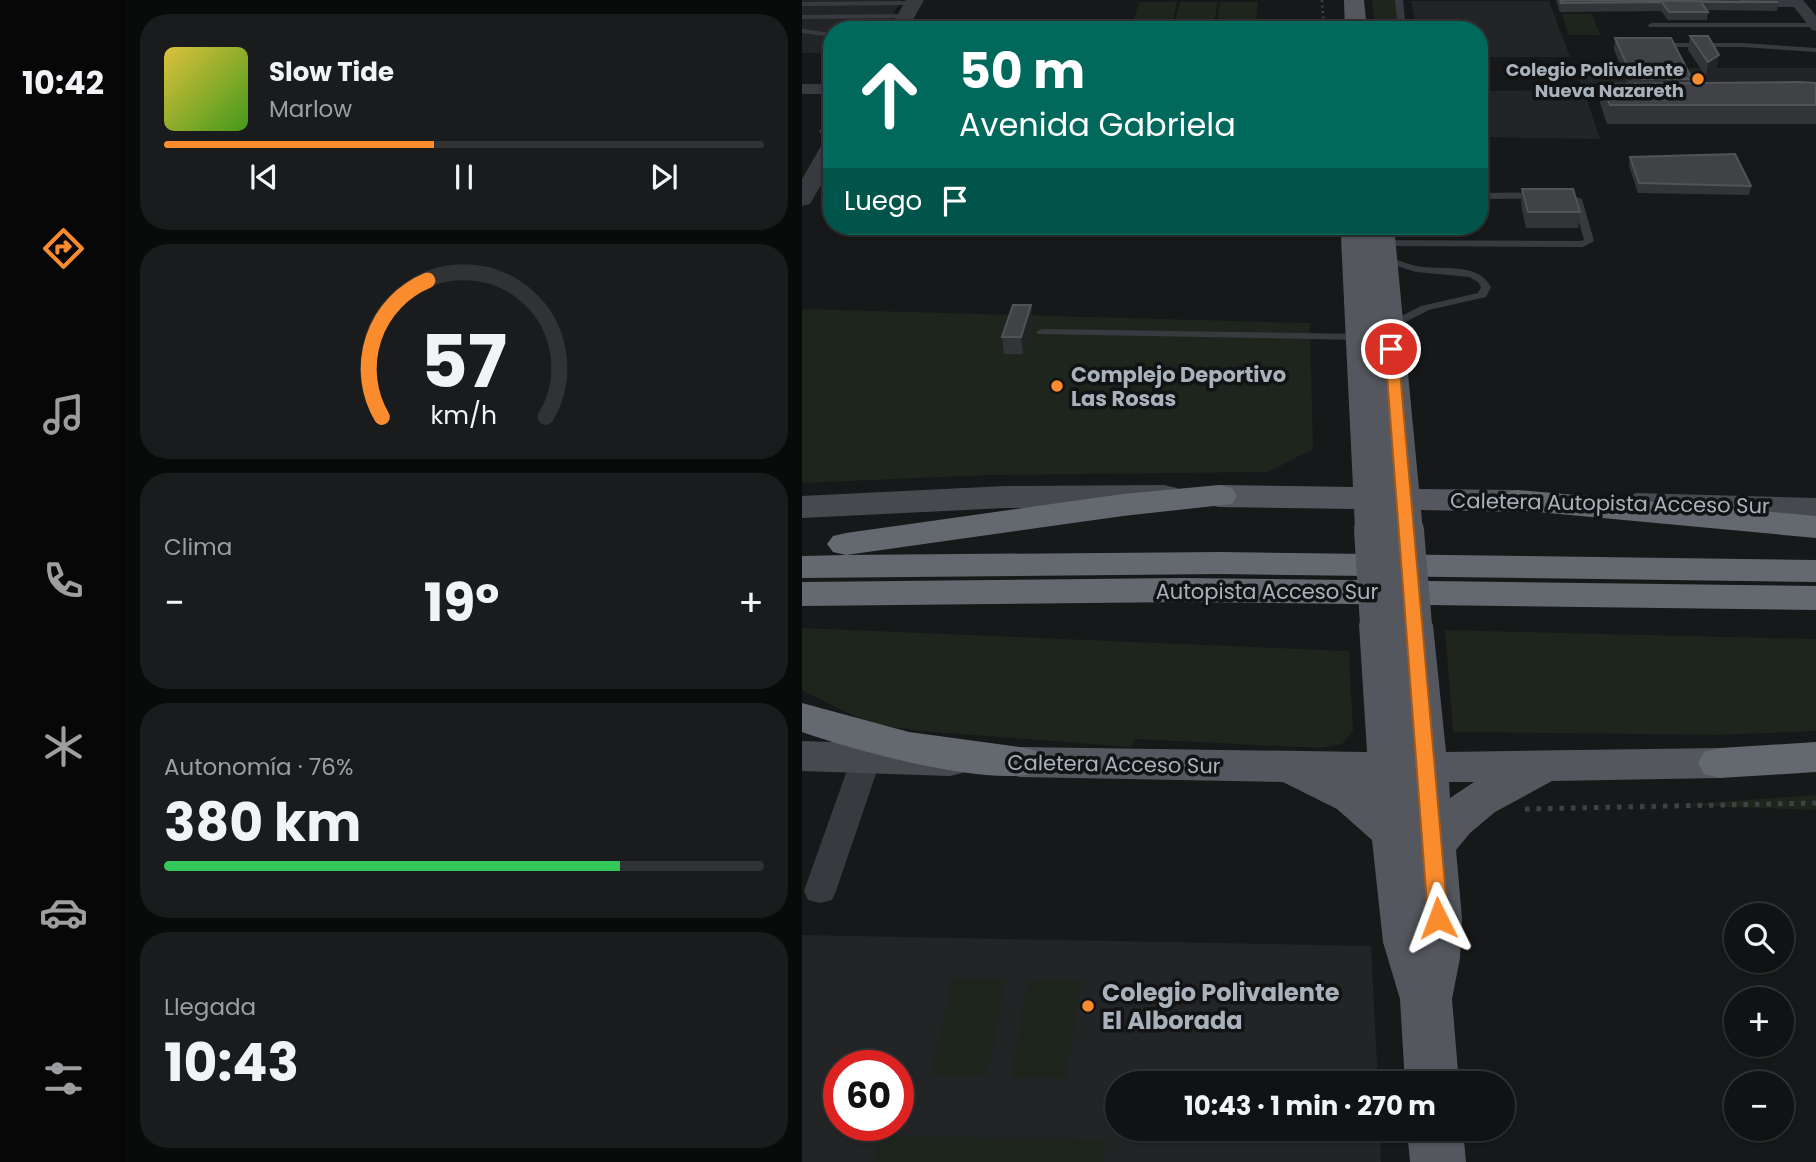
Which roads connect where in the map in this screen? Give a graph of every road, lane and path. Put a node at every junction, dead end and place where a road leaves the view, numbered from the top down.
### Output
1 (1322, 0) edge
2 (1334, 0) edge
3 (1354, 0) edge
4 (1399, 0) edge
5 (1797, 1) edge
6 (1726, 3) edge
7 (802, 4) edge
8 (908, 12) edge
9 (802, 17) edge
10 (1323, 21) edge
11 (1335, 21) edge
12 (1355, 21) edge
13 (1401, 21) edge
14 (1652, 25) dead end
15 (1816, 26) edge
16 (802, 31) edge
17 (823, 34) edge
18 (1645, 45) edge
19 (1816, 50) edge
20 (802, 89) edge
21 (823, 89) edge
22 (1632, 96) edge
23 (1592, 97) dead end
24 (823, 160) edge
25 (804, 191) edge
26 (1488, 195) edge
27 (1356, 235) edge
28 (1382, 243) edge
29 (1376, 331) junction
30 (1042, 332) dead end
31 (1219, 496) junction
32 (1387, 497) junction
33 (1517, 501) junction
34 (802, 507) edge
35 (1816, 509) edge
36 (1816, 527) edge
37 (802, 549) edge
38 (802, 567) edge
39 (1816, 571) edge
40 (802, 594) edge
41 (1816, 598) edge
42 (802, 717) edge
43 (802, 756) edge
44 (1816, 757) edge
45 (866, 759) junction
46 (1020, 762) junction
47 (1720, 763) junction
48 (1272, 766) junction
49 (1545, 766) junction
50 (1407, 768) junction
51 (1816, 770) edge
52 (1414, 841) junction
53 (820, 891) dead end
54 (1431, 1071) edge
55 (1436, 1141) edge
56 (1438, 1162) edge

1 - 10 path
2 - 11 main road
3 - 12 main road
4 - 13 lane
5 - 6 street
5 - 15 street
7 - 8 lane
8 - 9 lane
14 - 15 lane
16 - 17 lane
18 - 19 lane
20 - 21 street
22 - 23 lane
24 - 25 street
26 - 28 lane
27 - 29 main road
28 - 29 main road
28 - 29 lane
29 - 30 lane
29 - 32 main road
31 - 32 main road
31 - 34 main road
31 - 37 highway
32 - 33 main road, Caletera Autopista Acceso Sur
32 - 50 main road, bridge
33 - 35 main road, Caletera Autopista Acceso Sur
33 - 36 highway
38 - 39 highway, Autopista Acceso Sur
40 - 41 highway, Autopista Acceso Sur
42 - 46 highway
43 - 45 main road, Caletera Acceso Sur
44 - 47 highway
45 - 46 main road, Caletera Acceso Sur
45 - 53 street
46 - 48 main road, Caletera Acceso Sur
47 - 49 main road
47 - 51 main road
48 - 50 main road, Caletera Acceso Sur
48 - 52 main road
49 - 50 main road
49 - 52 main road
50 - 52 main road
52 - 54 main road
55 - 56 main road

